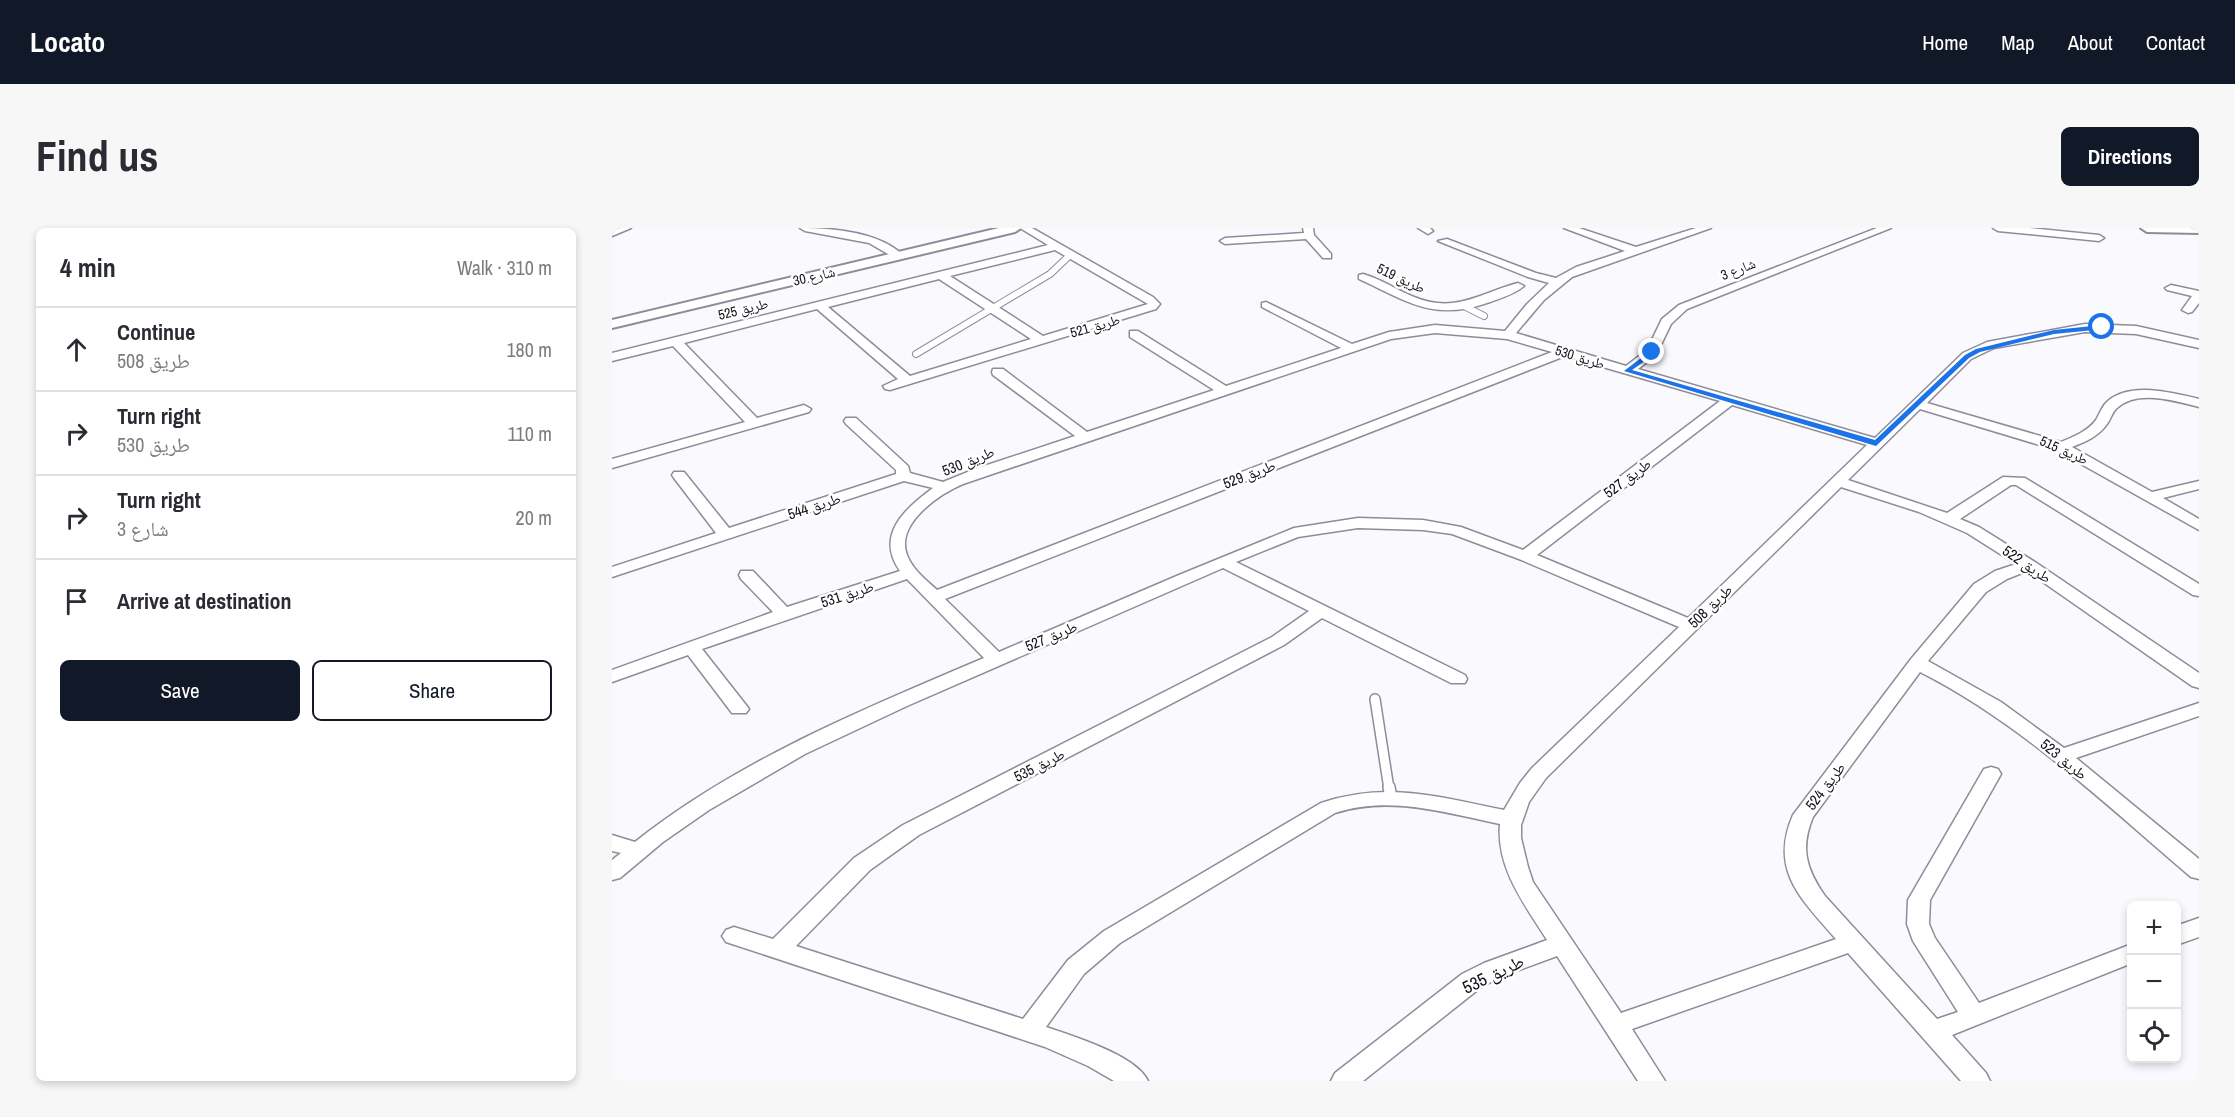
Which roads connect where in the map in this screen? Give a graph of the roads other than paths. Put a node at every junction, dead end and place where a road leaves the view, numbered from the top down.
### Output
1 (626, 228) edge
2 (806, 228) edge
3 (1015, 228) edge
4 (1025, 228) edge
5 (1569, 228) edge
6 (1706, 228) edge
7 (1886, 228) edge
8 (1998, 228) edge
9 (2147, 228) edge
10 (2199, 229) edge
11 (1309, 232) edge
12 (612, 233) edge
13 (2099, 238) dead end
14 (1443, 240) dead end
15 (1225, 241) dead end
16 (1054, 247) junction
17 (1636, 251) junction
18 (1070, 255) junction
19 (899, 256) junction
20 (1327, 256) dead end
21 (941, 275) junction
22 (1363, 276) dead end
23 (1555, 281) junction
24 (1518, 286) dead end
25 (2171, 288) dead end
26 (2199, 295) edge
27 (1497, 296) junction
28 (1535, 303) junction
29 (819, 305) junction
30 (1266, 305) dead end
31 (1462, 305) junction
32 (993, 308) junction
33 (2188, 310) dead end
34 (1484, 316) dead end
35 (612, 324) edge
36 (1134, 334) dead end
37 (1508, 335) junction
38 (675, 341) junction
39 (1042, 341) junction
40 (2199, 344) edge
41 (1350, 348) junction
42 (1563, 352) junction
43 (916, 354) dead end
44 (612, 357) edge
45 (1627, 371) junction
46 (998, 372) dead end
47 (907, 380) junction
48 (890, 386) dead end
49 (1224, 390) junction
50 (1729, 400) junction
51 (2199, 403) edge
52 (1917, 404) junction
53 (804, 409) dead end
54 (851, 421) dead end
55 (754, 423) junction
56 (1085, 437) junction
57 (1876, 443) junction
58 (2061, 447) junction
59 (612, 464) edge
60 (679, 475) dead end
61 (903, 476) junction
62 (1837, 482) junction
63 (2199, 485) edge
64 (945, 487) junction
65 (2151, 497) junction
66 (1949, 519) junction
67 (2199, 525) edge
68 (726, 535) junction
69 (1525, 556) junction
70 (1223, 562) junction
71 (2029, 565) junction
72 (612, 572) edge
73 (910, 573) junction
74 (747, 575) dead end
75 (2199, 591) edge
76 (935, 597) junction
77 (1321, 611) junction
78 (784, 614) junction
79 (1690, 625) junction
80 (692, 648) junction
81 (996, 660) junction
82 (1917, 663) junction
83 (612, 676) edge
84 (2197, 678) edge
85 (1458, 680) dead end
86 (1376, 699) dead end
87 (739, 709) dead end
88 (2199, 709) edge
89 (2061, 756) junction
90 (1991, 774) dead end
91 (1391, 798) junction
92 (1510, 819) junction
93 (612, 843) edge
94 (637, 850) junction
95 (612, 872) edge
96 (2199, 872) edge
97 (2199, 927) edge
98 (2181, 934) edge
99 (734, 936) dead end
100 (1853, 942) junction
101 (1563, 944) junction
102 (778, 949) junction
103 (2127, 955) edge
104 (1973, 1015) junction
105 (1616, 1025) junction
106 (1028, 1032) junction
107 (1933, 1032) junction
108 (1135, 1081) edge
109 (1344, 1081) edge
110 (1652, 1081) edge
111 (1977, 1081) edge

1 - 12 street
2 - 19 street
3 - 19 street, شارع 30
4 - 16 street, طريق 521
5 - 17 street
6 - 17 street
7 - 45 street, شارع 3
8 - 13 street
9 - 10 street
11 - 15 street
11 - 20 street
14 - 23 street
16 - 18 street, طريق 521
16 - 21 street, طريق 525
17 - 23 street
18 - 32 lane
18 - 39 street, طريق 521
19 - 35 street, شارع 30
21 - 29 street, طريق 525
21 - 32 street
22 - 31 street, طريق 519
23 - 28 street
24 - 27 street, طريق 519
25 - 26 street
26 - 33 street
27 - 28 street, طريق 519
27 - 31 street, طريق 519
28 - 37 street
29 - 38 street, طريق 525
29 - 47 street
30 - 41 street
31 - 34 lane
32 - 39 street
32 - 43 lane
36 - 49 street
37 - 41 street, طريق 530
37 - 42 street, طريق 530
38 - 44 street, طريق 525
38 - 55 street
39 - 47 street, طريق 521
40 - 52 street, طريق 508
41 - 49 street, طريق 530
42 - 45 street, طريق 530
42 - 76 street, طريق 529
45 - 50 street, طريق 530
46 - 56 street
47 - 48 street, طريق 521
49 - 56 street, طريق 530
50 - 57 street, طريق 530
50 - 69 street, طريق 527
51 - 58 street
52 - 57 street, طريق 508
52 - 58 street, طريق 515
53 - 55 street
54 - 61 street
55 - 59 street
56 - 64 street, طريق 530
57 - 62 street, طريق 508
58 - 65 street, طريق 515
60 - 68 street
61 - 64 street
61 - 68 street, طريق 544
62 - 66 street, طريق 522
62 - 79 street, طريق 508
63 - 65 street
64 - 73 street, طريق 530
65 - 67 street, طريق 515
66 - 71 street, طريق 522
66 - 75 street
68 - 72 street, طريق 544
69 - 70 street, طريق 527
69 - 79 street, طريق 527
70 - 77 street
70 - 81 street, طريق 527
71 - 82 street, طريق 524
71 - 84 street, طريق 522
73 - 76 street, طريق 530
73 - 78 street, طريق 531
74 - 78 street
76 - 81 street, طريق 530
77 - 85 street
77 - 102 street, طريق 535
78 - 80 street, طريق 531
79 - 92 street, طريق 508
80 - 83 street, طريق 531
80 - 87 street
81 - 94 street, طريق 527
82 - 89 street, طريق 523
82 - 100 street, طريق 524
86 - 91 lane
88 - 89 street
89 - 96 street, طريق 523
90 - 104 street
91 - 92 street
91 - 106 street
92 - 101 street, طريق 508
93 - 94 street
94 - 95 street, طريق 527
97 - 98 street
99 - 102 street
100 - 105 street
100 - 107 street, طريق 524
101 - 105 street, طريق 508
101 - 109 street, طريق 535
102 - 106 street
103 - 104 street
104 - 107 street
105 - 110 street, طريق 508
106 - 108 street
107 - 111 street, طريق 524

